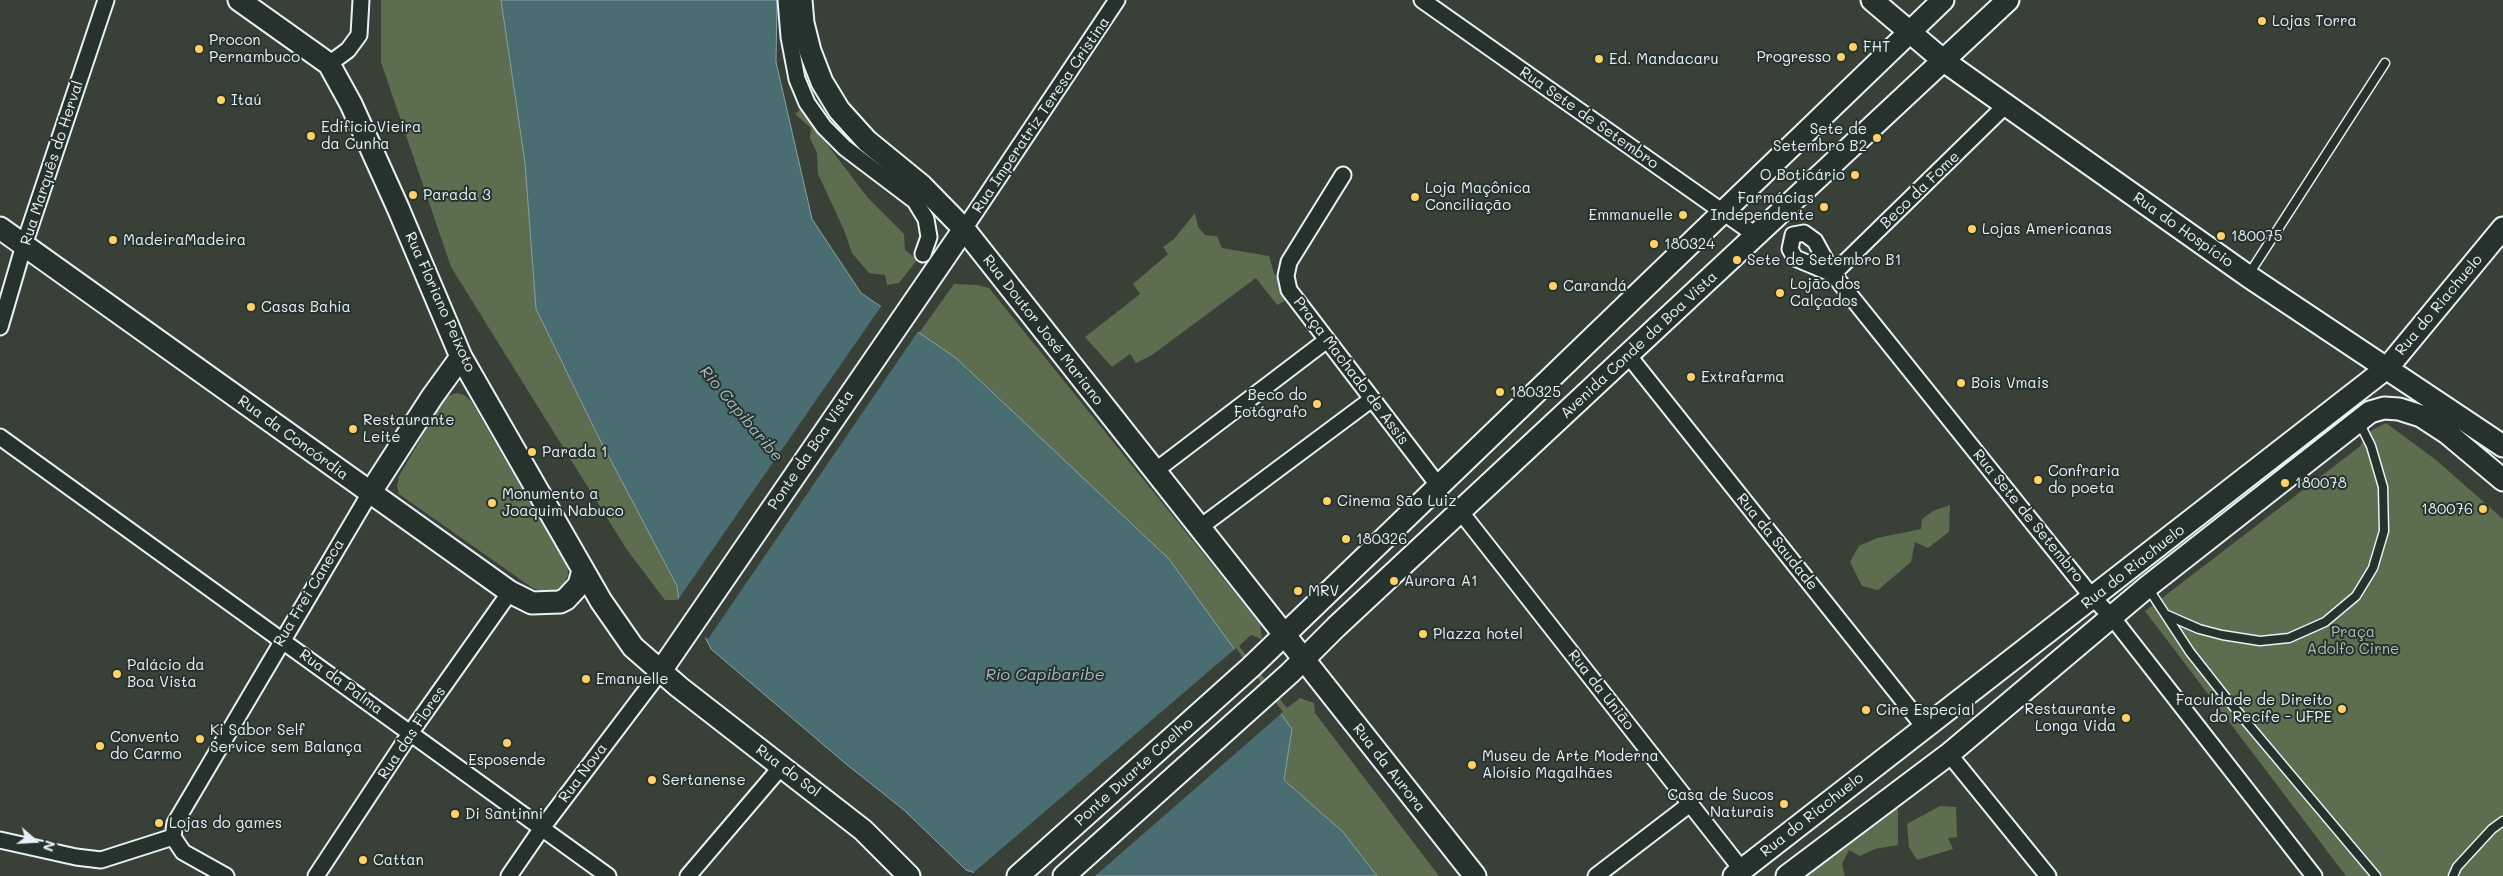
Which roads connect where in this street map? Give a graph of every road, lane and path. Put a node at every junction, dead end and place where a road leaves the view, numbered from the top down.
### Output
1 (106, 0) edge
2 (239, 0) edge
3 (361, 0) edge
4 (786, 0) edge
5 (801, 0) edge
6 (1117, 0) edge
7 (1422, 0) edge
8 (1872, 0) edge
9 (1943, 0) edge
10 (2008, 0) edge
11 (1910, 32) junction
12 (1944, 61) junction
13 (2385, 63) dead end
14 (329, 64) junction
15 (2006, 105) junction
16 (1343, 175) dead end
17 (1722, 213) junction
18 (0, 228) edge
19 (2503, 228) edge
20 (964, 229) junction
21 (1757, 236) junction
22 (24, 245) junction
23 (930, 260) junction
24 (1833, 274) joint
25 (2248, 276) junction
26 (0, 327) edge
27 (1327, 340) junction
28 (1628, 355) junction
29 (461, 357) junction
30 (2388, 368) junction
31 (1372, 399) junction
32 (2358, 420) junction
33 (0, 437) edge
34 (2503, 446) edge
35 (1155, 471) junction
36 (2503, 480) edge
37 (1438, 485) junction
38 (370, 493) junction
39 (1460, 511) junction
40 (1200, 528) junction
41 (583, 570) junction
42 (2147, 587) junction
43 (510, 592) junction
44 (2094, 598) junction
45 (2168, 615) junction
46 (2112, 617) junction
47 (1284, 634) junction
48 (281, 639) junction
49 (1304, 659) junction
50 (660, 672) junction
51 (1271, 690) joint
52 (1926, 728) junction
53 (411, 732) junction
54 (1949, 754) junction
55 (782, 767) junction
56 (1690, 804) junction
57 (2503, 821) edge
58 (542, 828) junction
59 (173, 837) junction
60 (0, 840) edge
61 (1738, 873) edge
62 (226, 876) edge
63 (316, 876) edge
64 (509, 876) edge
65 (608, 876) edge
66 (688, 876) edge
67 (909, 876) edge
68 (1018, 876) edge
69 (1064, 876) edge
70 (1474, 876) edge
71 (1596, 876) edge
72 (1787, 876) edge
73 (2048, 876) edge
74 (2314, 876) edge
75 (2376, 876) edge
76 (2453, 876) edge

1 - 22 street, Rua Marquês do Herval
2 - 14 main road, Rua Floriano Peixoto
3 - 14 street
4 - 23 street
5 - 20 main road, Rua Doutor José Mariano
6 - 20 street, Rua Imperatriz Teresa Cristina
7 - 17 street, Rua Sete de Setembro
8 - 11 main road, Rua do Hospício
9 - 11 main road
10 - 12 main road, Avenida Conde da Boa Vista
11 - 12 main road, Rua do Hospício
11 - 17 main road
12 - 15 main road, Rua do Hospício
12 - 21 main road, Avenida Conde da Boa Vista
13 - 25 lane
14 - 29 main road, Rua Floriano Peixoto
15 - 24 street, Beco da Fome
15 - 25 main road, Rua do Hospício
16 - 27 street, Praça Machado de Assis
17 - 21 street, Rua Sete de Setembro
17 - 37 main road
18 - 22 main road, Rua da Concórdia
19 - 30 main road, Rua do Riachuelo
20 - 23 main road, Ponte da Boa Vista
20 - 35 main road, Rua Doutor José Mariano
21 - 28 main road, Avenida Conde da Boa Vista
22 - 26 street, Rua Marquês do Herval
22 - 38 main road, Rua da Concórdia
23 - 50 main road, Ponte da Boa Vista
24 - 44 street, Rua Sete de Setembro
25 - 30 main road, Rua do Hospício
27 - 31 street, Praça Machado de Assis
27 - 35 street
28 - 39 main road, Avenida Conde da Boa Vista
28 - 52 street, Rua da Saudade
29 - 38 main road, Rua Frei Caneca
29 - 41 main road, Rua Floriano Peixoto
30 - 34 main road, Rua do Hospício
30 - 44 main road, Rua do Riachuelo
31 - 37 street, Praça Machado de Assis
31 - 40 street
32 - 36 main road, Rua do Riachuelo
32 - 42 main road, Rua do Riachuelo
32 - 45 lane
33 - 48 street, Rua da Palma
35 - 40 main road, Rua Doutor José Mariano
37 - 47 main road
38 - 43 main road, Rua da Concórdia
38 - 48 street, Rua Frei Caneca
39 - 49 main road, Avenida Conde da Boa Vista
39 - 56 street, Rua da União
40 - 47 main road, Rua Doutor José Mariano
41 - 43 main road, Rua da Concórdia
41 - 50 main road, Rua Floriano Peixoto
42 - 45 lane
42 - 46 main road, Rua do Riachuelo
43 - 53 street, Rua das Flores
44 - 46 street, Rua Sete de Setembro
44 - 52 main road, Rua do Riachuelo
45 - 75 lane
46 - 54 main road, Rua do Riachuelo
46 - 74 street, Rua Sete de Setembro
47 - 49 main road, Rua Doutor José Mariano
47 - 68 main road, Ponte Duarte Coelho
48 - 53 street, Rua da Palma
48 - 59 street, Rua Frei Caneca
49 - 51 main road, Avenida Conde da Boa Vista
49 - 70 main road, Rua da Aurora
50 - 55 main road, Rua do Sol
50 - 58 street, Rua Nova
51 - 69 main road, Ponte Duarte Coelho
52 - 61 main road, Rua do Riachuelo
53 - 58 street, Rua da Palma
53 - 63 street, Rua das Flores
54 - 72 main road, Rua do Riachuelo
54 - 73 street
55 - 66 street
55 - 67 main road, Rua do Sol
56 - 61 street, Rua da União
56 - 71 street
57 - 76 lane
58 - 64 street, Rua Nova
58 - 65 street, Rua da Palma
59 - 60 street
59 - 62 street

